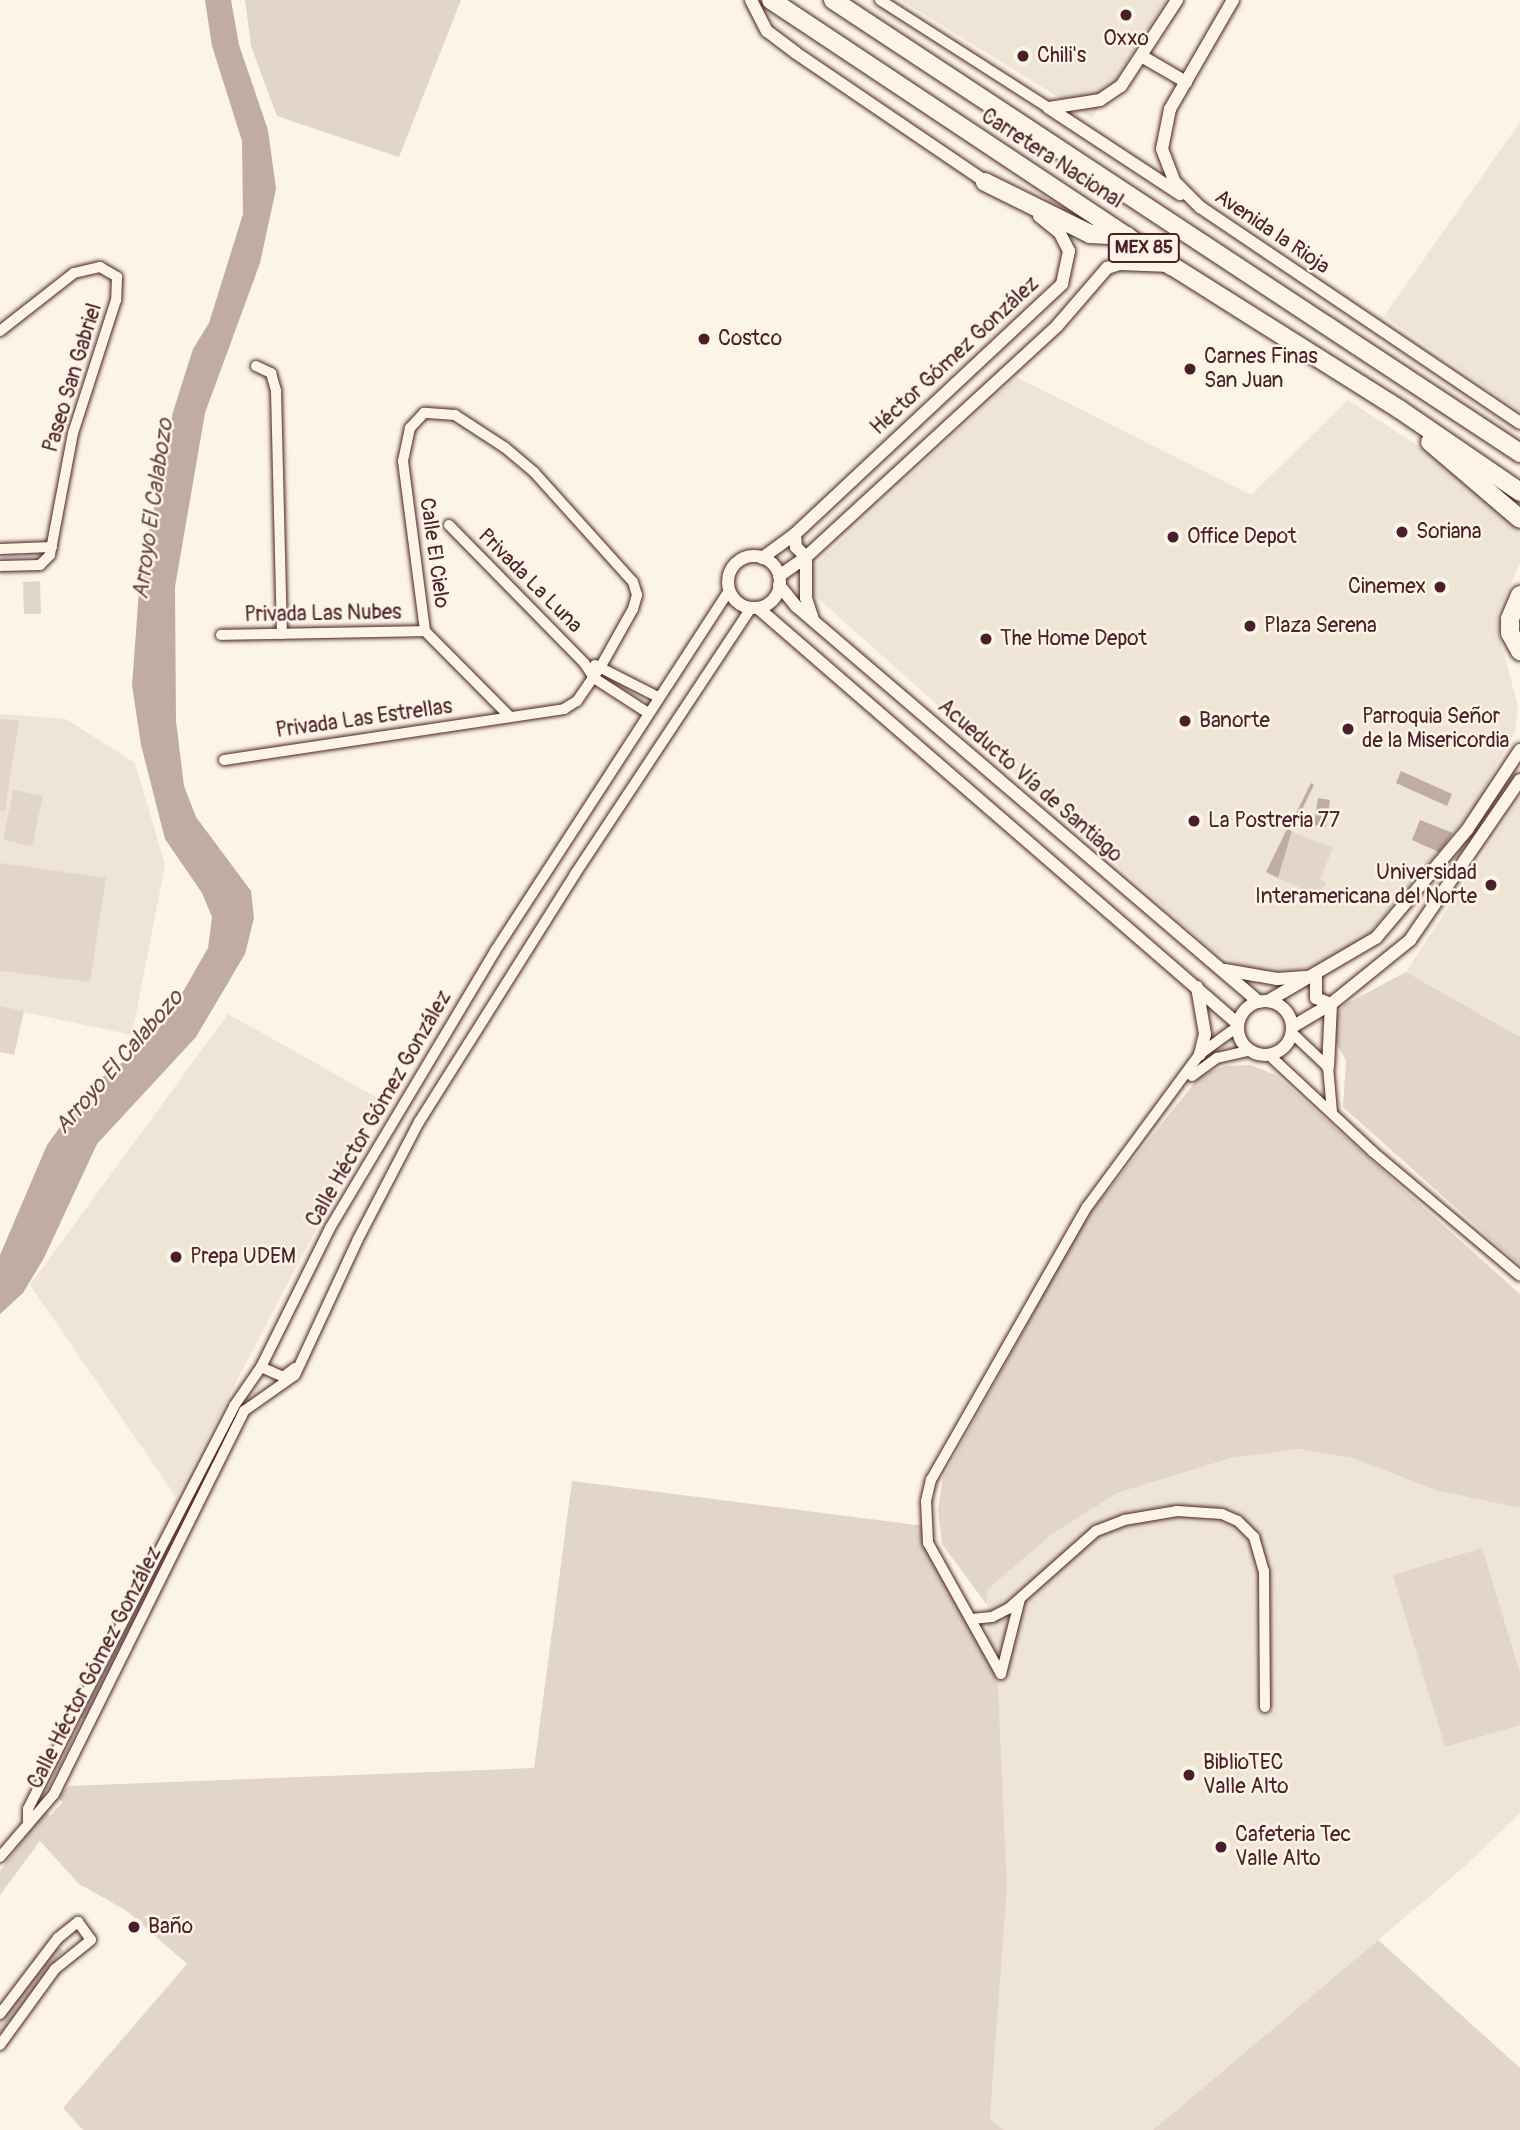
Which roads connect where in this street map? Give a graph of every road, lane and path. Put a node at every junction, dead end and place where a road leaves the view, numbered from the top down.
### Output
1 (751, 0) edge
2 (771, 0) edge
3 (833, 0) edge
4 (880, 0) edge
5 (1177, 0) edge
6 (1233, 0) edge
7 (1143, 57) junction
8 (1186, 82) junction
9 (1049, 108) junction
10 (985, 181) junction
11 (1200, 207) junction
12 (1127, 236) junction
13 (1172, 266) junction
14 (0, 331) edge
15 (256, 366) dead end
16 (1399, 409) junction
17 (1520, 424) edge
18 (1520, 453) edge
19 (1520, 492) edge
20 (1520, 519) edge
21 (449, 525) dead end
22 (795, 534) junction
23 (52, 547) junction
24 (0, 549) edge
25 (806, 557) junction
26 (762, 558) junction
27 (0, 566) edge
28 (779, 581) junction
29 (729, 591) junction
30 (1520, 595) edge
31 (755, 608) junction
32 (815, 622) junction
33 (425, 631) junction
34 (221, 635) dead end
35 (282, 635) junction
36 (1520, 653) edge
37 (585, 664) junction
38 (601, 666) junction
39 (594, 678) junction
40 (624, 679) junction
41 (617, 692) junction
42 (658, 697) junction
43 (648, 713) junction
44 (510, 717) junction
45 (1520, 750) edge
46 (224, 760) dead end
47 (1520, 780) edge
48 (554, 863) junction
49 (575, 874) junction
50 (1215, 966) junction
51 (1316, 976) junction
52 (1197, 987) junction
53 (1264, 1001) junction
54 (1331, 1004) junction
55 (1237, 1025) junction
56 (1292, 1030) junction
57 (1251, 1050) junction
58 (1200, 1054) junction
59 (1268, 1054) junction
60 (1328, 1067) junction
61 (1180, 1087) junction
62 (1332, 1112) junction
63 (1520, 1276) edge
64 (299, 1363) junction
65 (261, 1367) junction
66 (239, 1409) junction
67 (1020, 1598) junction
68 (972, 1619) junction
69 (1265, 1707) dead end
70 (73, 1720) junction
71 (88, 1727) junction
72 (28, 1823) junction
73 (0, 1857) edge
74 (0, 2014) edge
75 (0, 2045) edge

1 - 10 street, Héctor Gómez González
2 - 12 highway, Carretera Nacional / MEX 85
3 - 18 highway, Carretera Nacional / MEX 85
4 - 9 street
5 - 7 street
6 - 8 street, Avenida la Rioja
7 - 8 street
7 - 9 street
8 - 11 street, Avenida la Rioja
9 - 11 street
10 - 12 highway
10 - 22 street, Héctor Gómez González
11 - 17 street, Avenida la Rioja
12 - 13 highway, Carretera Nacional / MEX 85
13 - 16 highway, Carretera Nacional / MEX 85
13 - 25 street
14 - 23 street, Paseo San Gabriel
15 - 35 street
16 - 19 highway, Carretera Nacional / MEX 85
16 - 20 highway
21 - 37 street, Privada La Luna
22 - 25 street
22 - 26 street, Héctor Gómez González
23 - 24 street
23 - 27 street
25 - 28 street
25 - 32 street
26 - 28 street
26 - 29 street
28 - 31 street
28 - 32 street, Acueducto Vía de Santiago
29 - 31 street
29 - 42 street, Calle Héctor Gómez González
30 - 36 highway
31 - 49 street, Calle Héctor Gómez González
31 - 52 street
32 - 50 street, Acueducto Vía de Santiago
33 - 35 street, Privada Las Nubes
33 - 38 street, Calle El Cielo
33 - 44 street, Calle El Cielo
34 - 35 street, Privada Las Nubes
37 - 38 street, Privada La Luna
37 - 39 street, Privada La Luna
38 - 39 street, Calle El Cielo
38 - 40 street
39 - 41 street
39 - 44 street, Calle El Cielo
40 - 41 street
40 - 42 street
41 - 43 street
42 - 43 street, Calle Héctor Gómez González
43 - 48 street, Calle Héctor Gómez González
44 - 46 street, Privada Las Estrellas
45 - 51 street
47 - 54 street
48 - 49 street
48 - 65 street, Calle Héctor Gómez González
49 - 64 street, Calle Héctor Gómez González
50 - 51 street
50 - 53 street, Acueducto Vía de Santiago
51 - 53 street
51 - 54 street
52 - 55 street
52 - 58 street
53 - 55 street
53 - 56 street
54 - 56 street
54 - 60 street
55 - 57 street
55 - 58 street
56 - 59 street
56 - 60 street
57 - 59 street
57 - 61 street
58 - 61 street
59 - 62 street
60 - 62 street
61 - 68 street
62 - 63 street
64 - 65 street
64 - 66 street, Calle Héctor Gómez González
65 - 66 street, Calle Héctor Gómez González
66 - 70 street, Calle Héctor Gómez González
66 - 71 street, Calle Héctor Gómez González
67 - 68 street
67 - 68 street
67 - 69 street
70 - 71 street
70 - 72 street, Calle Héctor Gómez González
71 - 72 street, Calle Héctor Gómez González
72 - 73 street
74 - 75 street

